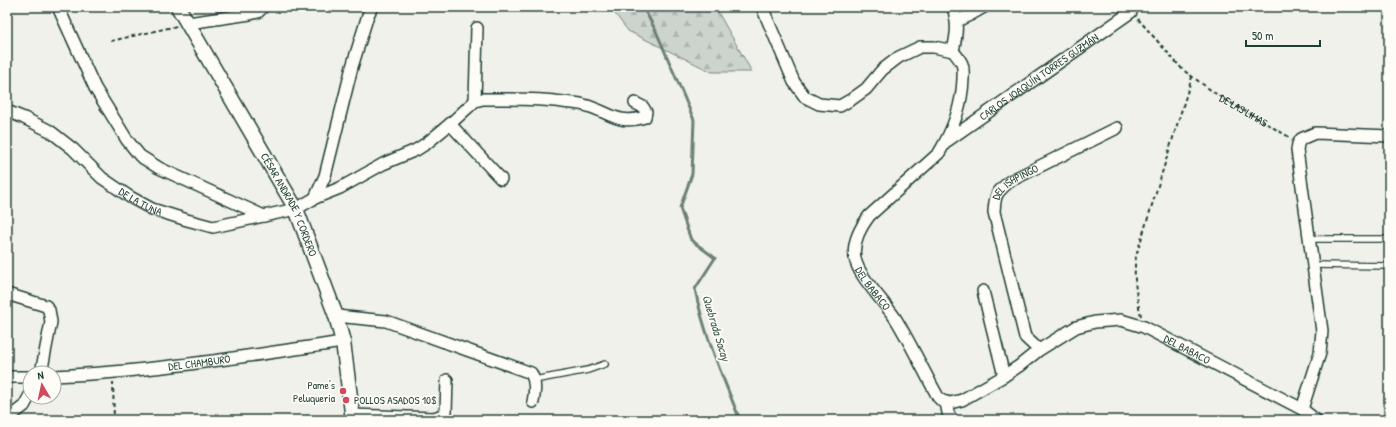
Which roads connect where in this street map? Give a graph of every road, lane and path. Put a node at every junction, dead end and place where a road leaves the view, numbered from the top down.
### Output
1 (58, 7) edge
2 (178, 7) edge
3 (263, 7) edge
4 (372, 7) edge
5 (762, 7) edge
6 (953, 7) edge
7 (984, 7) edge
8 (1131, 12) joint
9 (957, 20) junction
10 (188, 23) junction
11 (477, 28) dead end
12 (111, 41) dead end
13 (953, 51) junction
14 (1192, 77) junction
15 (475, 101) junction
16 (635, 103) dead end
17 (7, 112) edge
18 (450, 124) junction
19 (1117, 128) dead end
20 (1389, 136) edge
21 (946, 141) junction
22 (1298, 144) junction
23 (501, 179) dead end
24 (315, 198) junction
25 (296, 209) junction
26 (264, 216) junction
27 (1389, 239) edge
28 (1310, 240) junction
29 (1313, 266) junction
30 (1389, 266) edge
31 (983, 291) dead end
32 (7, 294) edge
33 (336, 316) junction
34 (1144, 327) junction
35 (343, 342) junction
36 (1039, 350) junction
37 (605, 364) dead end
38 (43, 365) edge
39 (113, 372) junction
40 (62, 375) edge
41 (1004, 376) junction
42 (7, 377) edge
43 (22, 377) edge
44 (448, 380) dead end
45 (534, 380) junction
46 (533, 402) dead end
47 (946, 402) junction
48 (25, 405) edge
49 (1302, 409) junction
50 (353, 417) edge
51 (7, 420) edge
52 (114, 420) edge
53 (952, 420) edge
54 (1316, 420) edge

1 - 26 street
2 - 10 street, CÉSAR ANDRADE Y CORDERO
3 - 10 street
4 - 24 street
5 - 13 street
6 - 9 street
7 - 9 street
8 - 14 path, DE LAS LIMAS
8 - 21 street, CARLOS JOAQUÍN TORRES GUZMÁN
9 - 13 street
10 - 12 path
10 - 25 street, CÉSAR ANDRADE Y CORDERO
11 - 15 street
13 - 21 street, DEL BABACO
14 - 22 path, DE LAS LIMAS
14 - 34 path
15 - 16 street
15 - 18 street, DE LA TUNA
17 - 26 street, DE LA TUNA
18 - 23 street
18 - 24 street, DE LA TUNA
19 - 36 street, DEL ISHPINGO
20 - 22 street
21 - 47 street, DEL BABACO
22 - 28 street
24 - 25 street, DE LA TUNA
25 - 26 street, DE LA TUNA
25 - 33 street, CÉSAR ANDRADE Y CORDERO
27 - 28 lane
28 - 29 street
29 - 30 lane
29 - 49 street
31 - 41 street
32 - 38 street
33 - 35 street, CÉSAR ANDRADE Y CORDERO
33 - 45 street
34 - 36 street, DEL BABACO
34 - 49 street, DEL BABACO
35 - 39 street, DEL CHAMBURO
35 - 50 street, CÉSAR ANDRADE Y CORDERO
36 - 41 street, DEL BABACO
37 - 45 lane
39 - 40 street, DEL CHAMBURO
39 - 52 path
41 - 47 street, DEL BABACO
42 - 43 street
44 - 50 street
45 - 46 street
47 - 53 street
48 - 51 street
49 - 54 street, DEL BABACO

